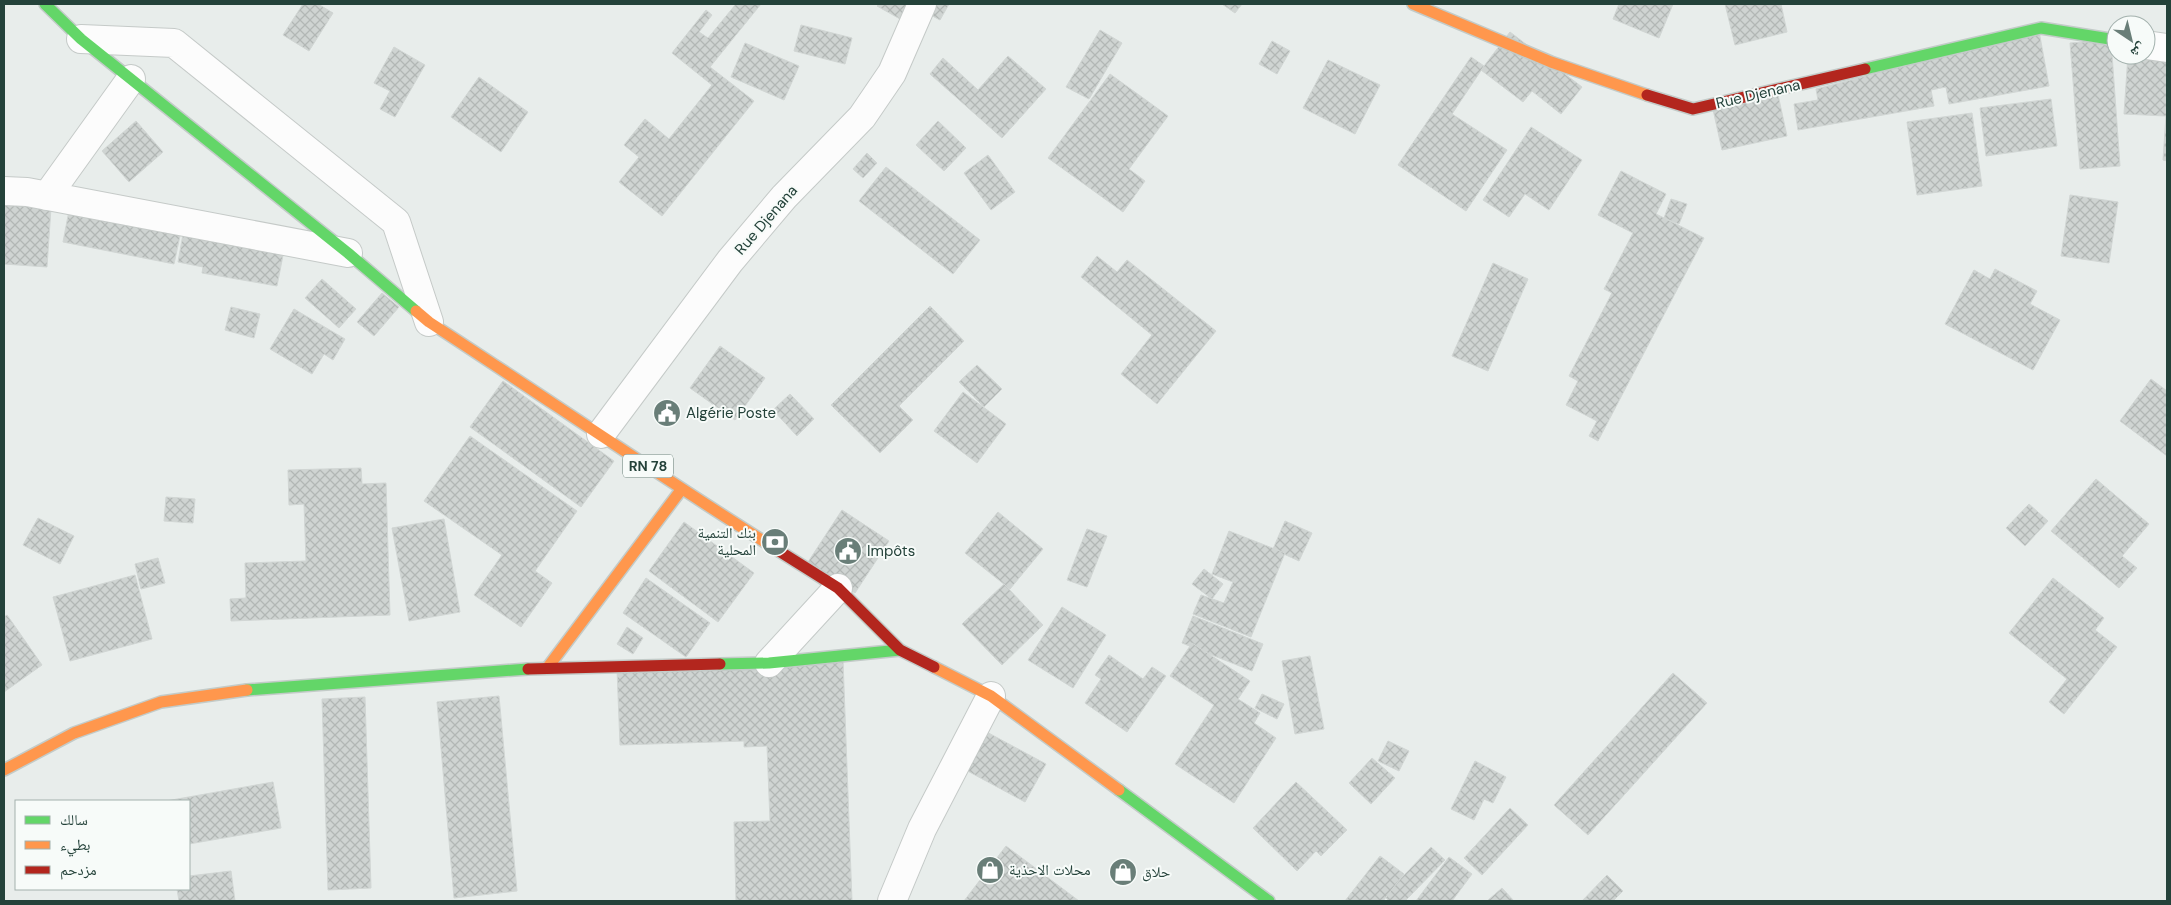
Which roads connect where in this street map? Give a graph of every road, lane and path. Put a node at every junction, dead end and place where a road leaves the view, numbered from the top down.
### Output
1 (45, 4) edge
2 (922, 4) edge
3 (1413, 4) edge
4 (2106, 38) edge
5 (81, 39) junction
6 (131, 79) junction
7 (4, 191) edge
8 (47, 196) junction
9 (348, 253) junction
10 (429, 322) junction
11 (601, 434) junction
12 (681, 490) junction
13 (838, 588) junction
14 (900, 650) junction
15 (769, 663) junction
16 (548, 667) junction
17 (991, 696) junction
18 (5, 774) edge
19 (892, 901) edge
20 (1269, 901) edge

1 - 5 street, RN 78
2 - 11 street, Rue Djenana
3 - 4 street, Rue Djenana
5 - 6 street, RN 78
5 - 10 street
6 - 8 street
6 - 9 street, RN 78
7 - 8 street
8 - 9 street
9 - 10 street, RN 78
10 - 11 street, RN 78
11 - 12 street, RN 78
12 - 13 street, RN 78
12 - 16 street
13 - 14 street, RN 78
13 - 15 street
14 - 15 street
14 - 17 street, RN 78
15 - 16 street
16 - 18 street
17 - 19 street
17 - 20 street, RN 78

